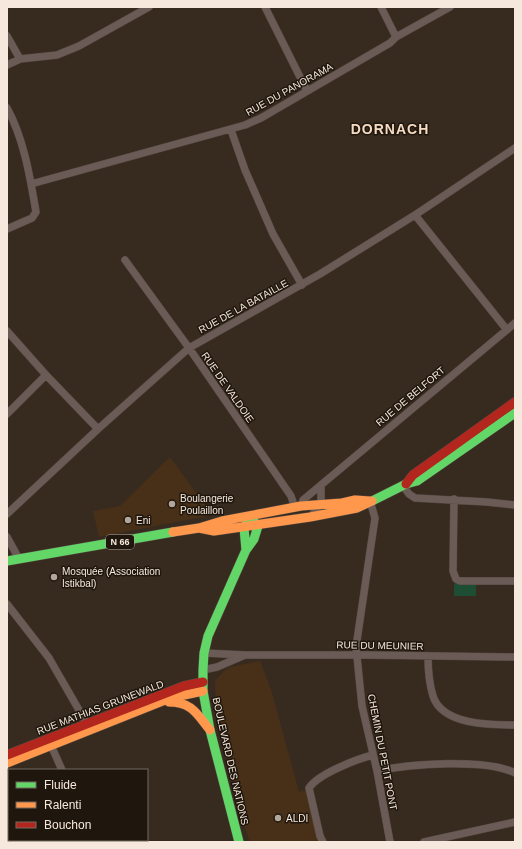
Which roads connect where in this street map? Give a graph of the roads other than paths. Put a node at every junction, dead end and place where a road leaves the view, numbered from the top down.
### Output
1 (149, 7) edge
2 (265, 7) edge
3 (381, 7) edge
4 (450, 7) edge
5 (7, 36) edge
6 (396, 38) junction
7 (20, 59) junction
8 (7, 65) edge
9 (308, 91) junction
10 (7, 108) edge
11 (231, 130) junction
12 (515, 148) edge
13 (31, 184) junction
14 (415, 215) junction
15 (7, 229) edge
16 (125, 260) dead end
17 (302, 285) junction
18 (515, 323) edge
19 (7, 330) edge
20 (507, 330) junction
21 (188, 348) junction
22 (46, 375) junction
23 (515, 402) edge
24 (515, 413) edge
25 (7, 414) edge
26 (98, 429) junction
27 (405, 485) junction
28 (321, 486) junction
29 (454, 499) junction
30 (370, 501) junction
31 (321, 505) junction
32 (515, 505) edge
33 (298, 507) junction
34 (7, 514) edge
35 (250, 517) junction
36 (310, 517) junction
37 (258, 526) junction
38 (199, 528) junction
39 (244, 528) junction
40 (7, 536) edge
41 (246, 550) junction
42 (19, 560) junction
43 (7, 561) edge
44 (515, 581) edge
45 (7, 604) edge
46 (204, 653) junction
47 (357, 655) junction
48 (245, 656) junction
49 (428, 656) junction
50 (515, 657) edge
51 (203, 670) junction
52 (203, 686) junction
53 (160, 703) junction
54 (88, 724) junction
55 (515, 726) edge
56 (210, 730) junction
57 (50, 743) junction
58 (7, 755) edge
59 (373, 755) junction
60 (7, 763) edge
61 (62, 769) edge
62 (377, 771) junction
63 (515, 773) edge
64 (515, 822) edge
65 (239, 842) edge
66 (323, 842) edge
67 (390, 842) edge
68 (424, 842) edge

1 - 7 street
2 - 9 street
3 - 6 street
4 - 6 street, RUE DU PANORAMA
5 - 7 street
6 - 9 street, RUE DU PANORAMA
7 - 8 street
9 - 11 street, RUE DU PANORAMA
10 - 13 street
11 - 13 street, RUE DU PANORAMA
11 - 17 street
12 - 14 street, RUE DE LA BATAILLE
13 - 15 street
14 - 17 street, RUE DE LA BATAILLE
14 - 20 street
16 - 21 street, RUE DE VALDOIE
17 - 21 street, RUE DE LA BATAILLE
18 - 20 street, RUE DE BELFORT
19 - 22 street
20 - 28 street, RUE DE BELFORT
21 - 26 street, RUE DE LA BATAILLE
21 - 33 street, RUE DE VALDOIE
22 - 25 street
22 - 26 street
23 - 27 main road
24 - 27 main road
26 - 34 street, RUE DE LA BATAILLE
27 - 29 street
27 - 30 main road
28 - 31 street
28 - 33 street, RUE DE BELFORT
29 - 32 street
29 - 44 street
30 - 31 main road
30 - 36 main road
30 - 47 street, CHEMIN DU PETIT PONT
31 - 33 main road, N 66
31 - 36 street
33 - 35 main road, N 66
35 - 37 main road
35 - 38 main road, N 66
35 - 39 main road
36 - 37 main road, N 66
37 - 39 main road, N 66
37 - 41 main road, BOULEVARD DES NATIONS
38 - 39 main road, N 66
38 - 42 main road, N 66
39 - 41 main road, BOULEVARD DES NATIONS
40 - 42 street
41 - 46 main road, BOULEVARD DES NATIONS
42 - 43 main road, N 66
45 - 54 street
46 - 48 street, RUE DU MEUNIER
46 - 51 main road, BOULEVARD DES NATIONS
47 - 48 street, RUE DU MEUNIER
47 - 49 street, RUE DU MEUNIER
47 - 59 street, CHEMIN DU PETIT PONT
48 - 51 street, RUE DU MEUNIER
49 - 50 street, RUE DU MEUNIER
49 - 55 street
51 - 52 main road, BOULEVARD DES NATIONS
52 - 53 main road, RUE MATHIAS GRUNEWALD
52 - 54 main road, RUE MATHIAS GRUNEWALD
52 - 56 main road, BOULEVARD DES NATIONS
53 - 56 main road, RUE MATHIAS GRUNEWALD
53 - 57 main road, RUE MATHIAS GRUNEWALD
54 - 57 main road, RUE MATHIAS GRUNEWALD
56 - 65 main road, BOULEVARD DES NATIONS
57 - 58 main road, RUE MATHIAS GRUNEWALD
57 - 60 main road, RUE MATHIAS GRUNEWALD
57 - 61 street
59 - 62 street, CHEMIN DU PETIT PONT
59 - 66 street
62 - 63 street
62 - 67 street, CHEMIN DU PETIT PONT
64 - 68 street

